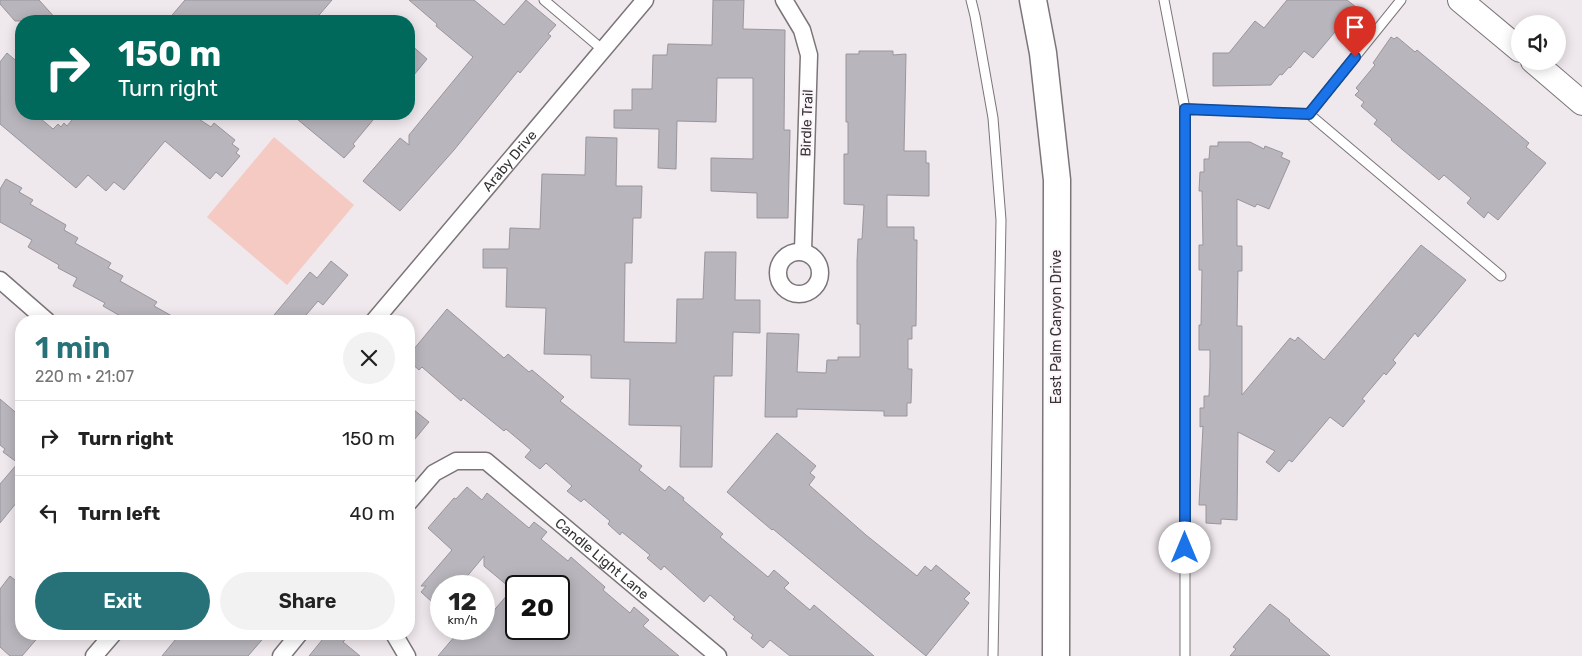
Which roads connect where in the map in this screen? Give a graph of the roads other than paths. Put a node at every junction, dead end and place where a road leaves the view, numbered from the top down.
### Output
1 (544, 0) edge
2 (645, 0) edge
3 (784, 0) edge
4 (971, 0) edge
5 (1033, 0) edge
6 (1164, 0) edge
7 (1401, 0) edge
8 (1460, 0) edge
9 (1511, 42) edge
10 (604, 50) junction
11 (1544, 70) edge
12 (1582, 103) edge
13 (1185, 109) junction
14 (1309, 114) junction
15 (803, 251) dead end
16 (1501, 276) dead end
17 (0, 280) edge
18 (40, 315) edge
19 (379, 315) edge
20 (415, 495) edge
21 (107, 640) edge
22 (294, 640) edge
23 (398, 640) edge
24 (94, 656) edge
25 (281, 656) edge
26 (407, 656) edge
27 (718, 656) edge
28 (993, 656) edge
29 (1056, 656) edge
30 (1185, 656) edge

1 - 10 lane
2 - 10 street, Araby Drive
3 - 15 street, Birdle Trail
4 - 28 lane
5 - 29 main road, East Palm Canyon Drive
6 - 13 lane
7 - 14 lane
8 - 9 street
10 - 19 street, Araby Drive
11 - 12 street
13 - 14 lane
13 - 30 lane
14 - 16 lane
17 - 18 street
20 - 27 street, Candle Light Lane
21 - 24 street
22 - 25 street
23 - 26 street

